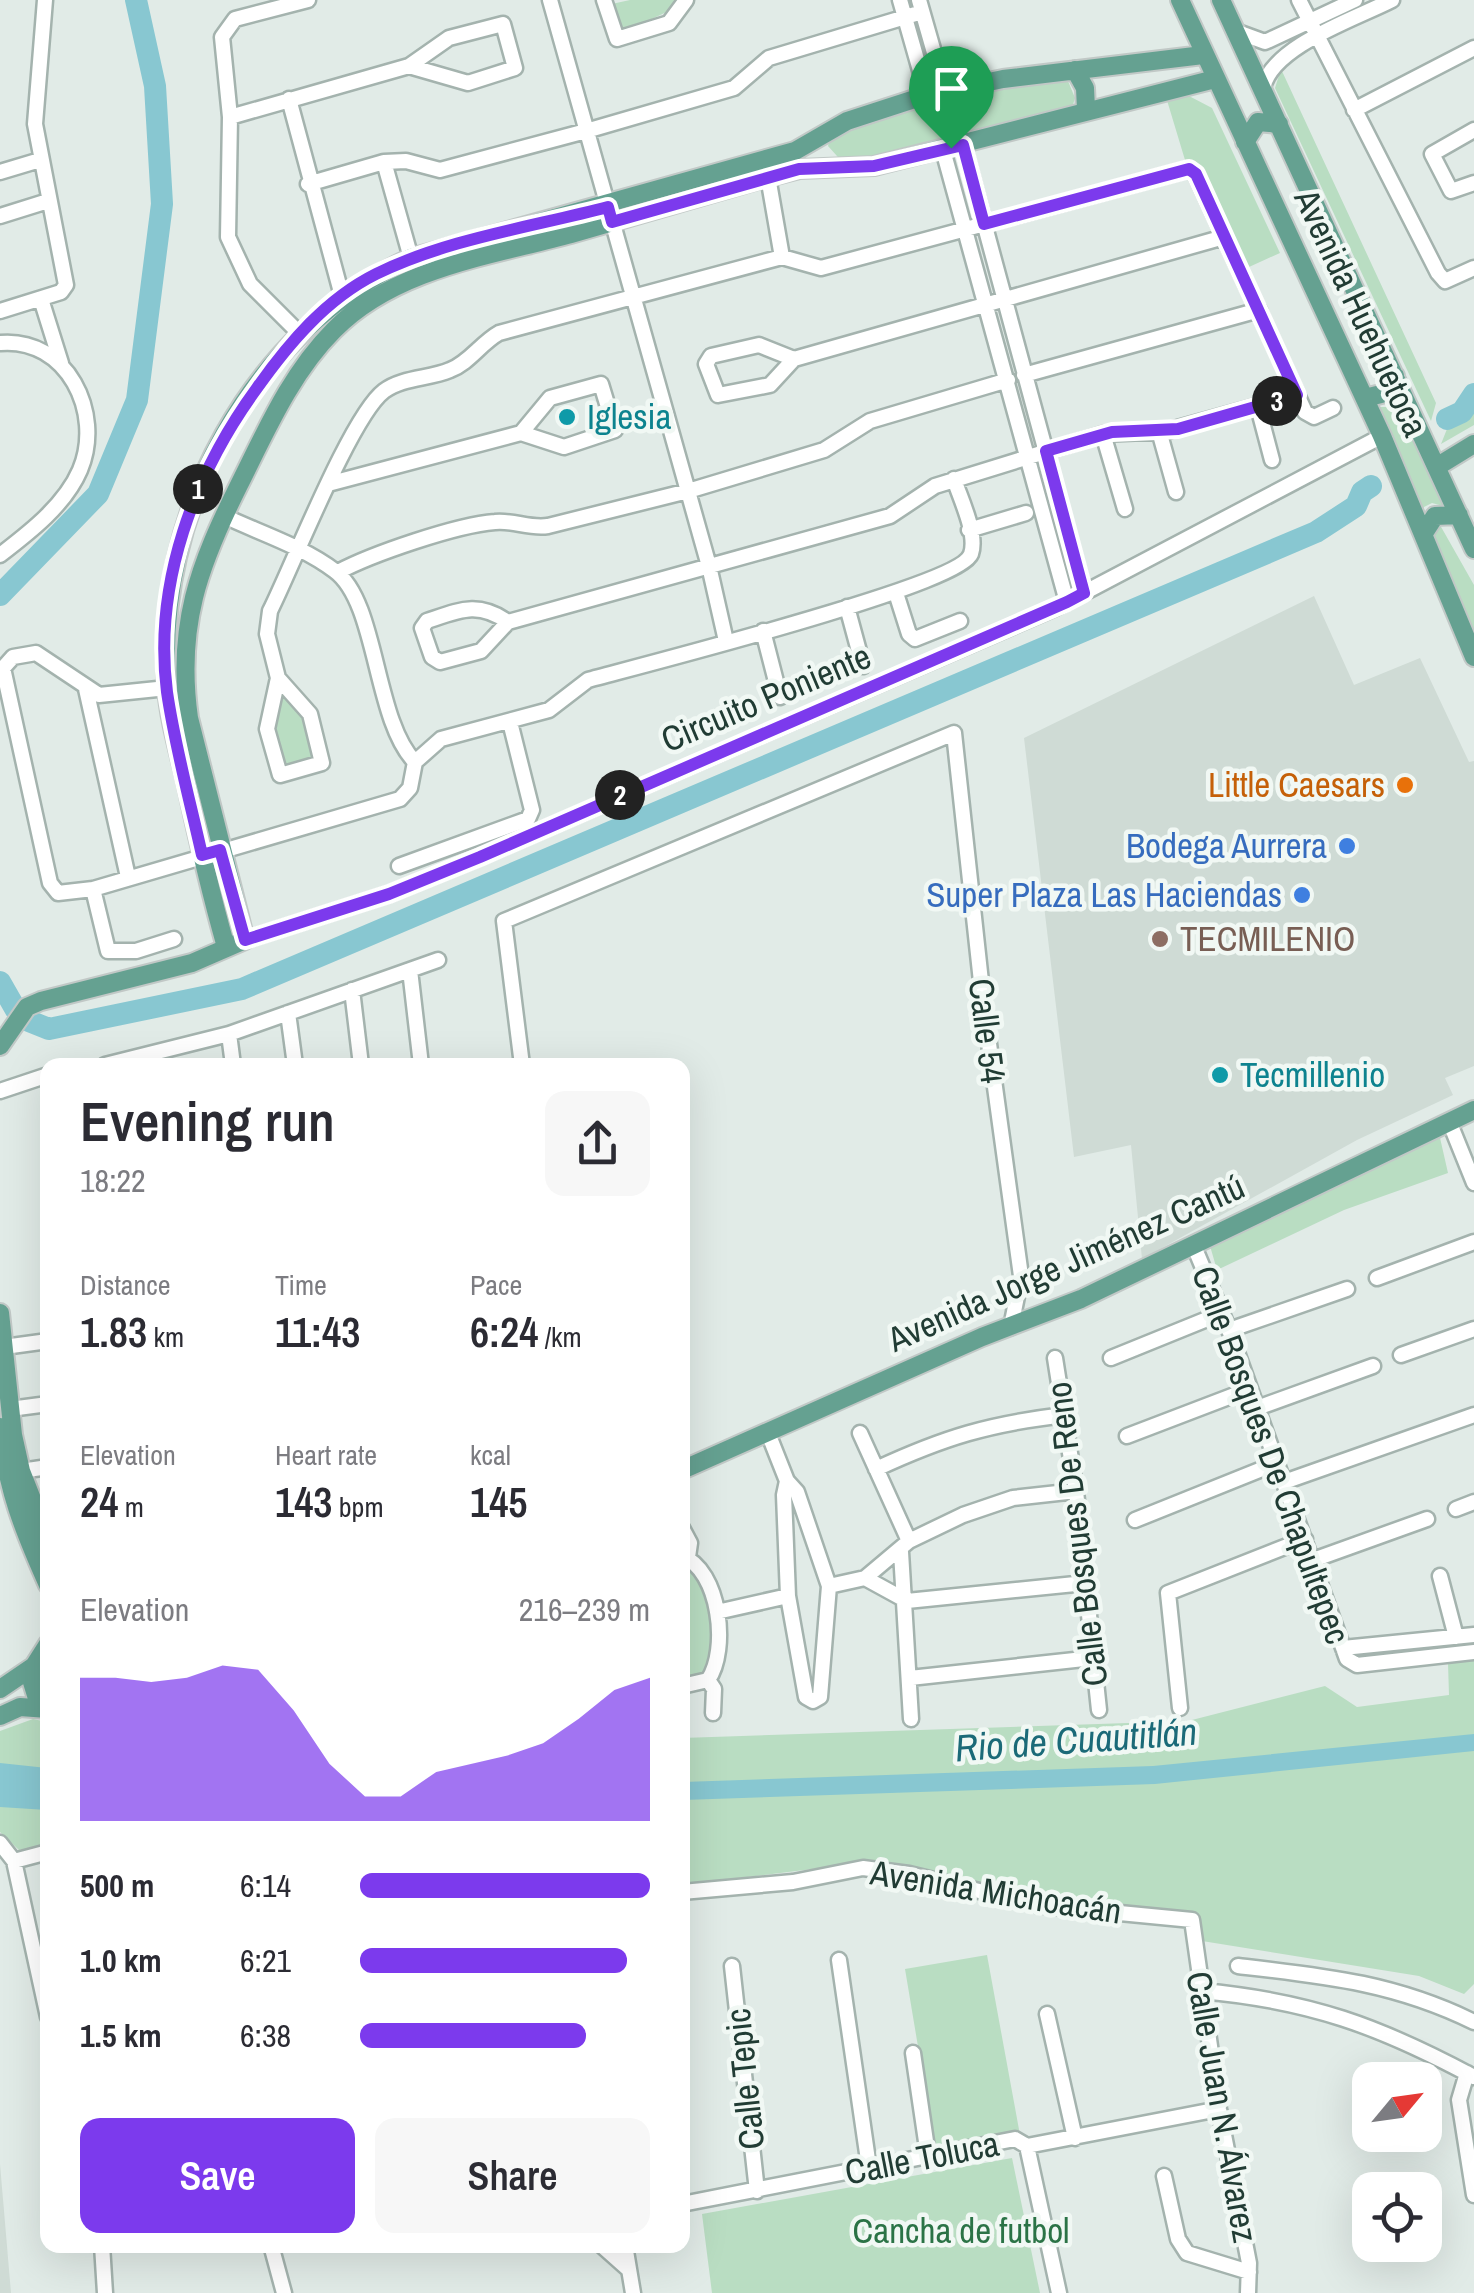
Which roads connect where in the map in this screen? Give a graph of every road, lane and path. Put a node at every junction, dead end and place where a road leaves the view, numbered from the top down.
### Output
1 (45, 0) edge
2 (308, 0) edge
3 (550, 0) edge
4 (604, 0) edge
5 (686, 0) edge
6 (900, 0) edge
7 (1181, 0) edge
8 (1201, 0) edge
9 (1221, 0) edge
10 (1299, 0) edge
11 (1355, 0) edge
12 (1392, 0) edge
13 (920, 6) edge
14 (904, 16) junction
15 (1309, 22) junction
16 (1235, 31) junction
17 (1317, 38) junction
18 (1474, 48) edge
19 (1204, 55) junction
20 (410, 66) junction
21 (1075, 70) junction
22 (1215, 79) junction
23 (1263, 88) junction
24 (936, 93) junction
25 (289, 98) junction
26 (1086, 109) junction
27 (1354, 110) junction
28 (230, 117) junction
29 (1279, 124) junction
30 (828, 130) junction
31 (1474, 130) edge
32 (586, 132) junction
33 (1245, 142) junction
34 (963, 145) junction
35 (942, 150) junction
36 (40, 160) junction
37 (384, 162) junction
38 (837, 167) junction
39 (0, 172) edge
40 (768, 177) junction
41 (1474, 183) edge
42 (308, 184) junction
43 (48, 201) junction
44 (610, 214) junction
45 (0, 216) edge
46 (984, 224) junction
47 (964, 229) junction
48 (1224, 237) junction
49 (782, 258) junction
50 (414, 267) junction
51 (1474, 268) edge
52 (342, 296) junction
53 (631, 299) junction
54 (41, 300) junction
55 (1004, 300) junction
56 (985, 305) junction
57 (1259, 310) junction
58 (0, 311) edge
59 (299, 333) junction
60 (0, 343) edge
61 (794, 359) junction
62 (61, 363) junction
63 (1024, 374) junction
64 (1396, 376) junction
65 (264, 378) junction
66 (1008, 380) junction
67 (284, 395) junction
68 (1297, 395) junction
69 (1365, 398) junction
70 (1258, 407) junction
71 (1333, 408) dead end
72 (1159, 431) junction
73 (521, 433) junction
74 (1103, 434) junction
75 (1382, 436) junction
76 (1474, 444) edge
77 (1046, 451) junction
78 (1028, 456) junction
79 (1272, 460) dead end
80 (1438, 466) junction
81 (954, 480) junction
82 (328, 484) junction
83 (688, 491) junction
84 (1176, 492) dead end
85 (1125, 509) dead end
86 (1026, 513) dead end
87 (1467, 514) edge
88 (224, 516) junction
89 (969, 530) junction
90 (1424, 533) junction
91 (1471, 543) edge
92 (300, 551) junction
93 (0, 555) edge
94 (175, 562) junction
95 (200, 566) junction
96 (709, 566) junction
97 (338, 572) junction
98 (896, 593) junction
99 (1084, 593) junction
100 (1067, 602) junction
101 (847, 607) junction
102 (960, 621) dead end
103 (508, 622) junction
104 (763, 632) junction
105 (726, 641) junction
106 (1474, 658) edge
107 (863, 666) dead end
108 (278, 678) junction
109 (167, 688) junction
110 (86, 689) junction
111 (780, 697) dead end
112 (510, 722) junction
113 (415, 762) junction
114 (211, 852) junction
115 (399, 866) dead end
116 (128, 877) junction
117 (92, 889) junction
118 (174, 939) dead end
119 (245, 940) junction
120 (226, 947) junction
121 (438, 960) dead end
122 (410, 970) junction
123 (352, 990) junction
124 (288, 1013) junction
125 (229, 1034) junction
126 (0, 1046) edge
127 (169, 1058) edge
128 (232, 1058) edge
129 (294, 1058) edge
130 (360, 1058) edge
131 (420, 1058) edge
132 (521, 1058) edge
133 (40, 1081) edge
134 (0, 1091) edge
135 (1474, 1110) edge
136 (1449, 1121) junction
137 (1474, 1183) edge
138 (1474, 1242) edge
139 (1192, 1244) junction
140 (1376, 1278) dead end
141 (1347, 1288) dead end
142 (0, 1313) edge
143 (1222, 1313) junction
144 (1011, 1327) junction
145 (1228, 1330) junction
146 (1474, 1330) edge
147 (40, 1342) edge
148 (4, 1347) junction
149 (1401, 1355) dead end
150 (1056, 1358) dead end
151 (1111, 1358) dead end
152 (1373, 1366) dead end
153 (1250, 1389) junction
154 (40, 1405) edge
155 (1257, 1408) junction
156 (10, 1409) junction
157 (1474, 1414) edge
158 (1064, 1415) junction
159 (0, 1428) edge
160 (768, 1433) junction
161 (860, 1433) dead end
162 (1127, 1436) dead end
163 (1277, 1463) junction
164 (690, 1467) edge
165 (40, 1468) edge
166 (876, 1469) junction
167 (21, 1471) junction
168 (787, 1480) junction
169 (1284, 1482) junction
170 (1076, 1490) junction
171 (1474, 1502) edge
172 (1456, 1508) dead end
173 (40, 1518) edge
174 (1426, 1518) dead end
175 (1135, 1520) dead end
176 (1305, 1539) junction
177 (905, 1546) junction
178 (821, 1552) junction
179 (690, 1560) edge
180 (788, 1560) junction
181 (1313, 1560) junction
182 (40, 1568) edge
183 (1440, 1576) dead end
184 (866, 1578) junction
185 (1085, 1583) junction
186 (829, 1586) junction
187 (788, 1596) junction
188 (907, 1601) junction
189 (717, 1612) junction
190 (827, 1624) junction
191 (794, 1626) junction
192 (1474, 1635) edge
193 (1456, 1637) junction
194 (1343, 1648) junction
195 (1474, 1652) edge
196 (40, 1657) edge
197 (1092, 1658) junction
198 (34, 1666) junction
199 (910, 1678) junction
200 (708, 1680) junction
201 (690, 1684) edge
202 (0, 1689) edge
203 (40, 1699) edge
204 (40, 1708) edge
205 (1180, 1708) dead end
206 (1099, 1710) dead end
207 (713, 1713) dead end
208 (0, 1716) edge
209 (911, 1720) dead end
210 (0, 1843) edge
211 (40, 1854) edge
212 (14, 1860) junction
213 (690, 1891) edge
214 (1192, 1920) joint
215 (839, 1960) dead end
216 (732, 1966) dead end
217 (1238, 1966) dead end
218 (40, 1980) edge
219 (1202, 1991) junction
220 (1047, 2014) dead end
221 (1474, 2022) edge
222 (913, 2053) dead end
223 (1471, 2075) edge
224 (1220, 2109) junction
225 (1076, 2138) junction
226 (1027, 2146) junction
227 (928, 2156) junction
228 (868, 2167) junction
229 (1164, 2176) dead end
230 (758, 2191) junction
231 (1474, 2195) edge
232 (690, 2203) edge
233 (102, 2253) edge
234 (273, 2253) edge
235 (610, 2253) edge
236 (626, 2253) edge
237 (629, 2270) junction
238 (1249, 2272) junction
239 (105, 2293) edge
240 (284, 2293) edge
241 (633, 2293) edge
242 (1059, 2293) edge
243 (1248, 2293) edge

1 - 36 street
2 - 28 street
3 - 32 street
4 - 5 street
6 - 14 street
7 - 8 main road
7 - 19 main road, Avenida Huehuetoca
9 - 16 main road, Avenida Huehuetoca
10 - 15 street
11 - 15 street
12 - 17 street
13 - 14 street
13 - 24 street
14 - 24 street
14 - 32 street
15 - 16 street
15 - 17 street
16 - 23 main road, Avenida Huehuetoca
17 - 23 street
17 - 27 street
18 - 27 street
19 - 21 main road
19 - 22 main road, Avenida Huehuetoca
20 - 20 street
20 - 25 street
21 - 24 main road
21 - 26 main road
22 - 26 main road
22 - 33 main road, Avenida Huehuetoca
23 - 29 main road, Avenida Huehuetoca
24 - 30 main road
25 - 28 street
25 - 42 street
26 - 34 main road
27 - 51 street
28 - 59 street
29 - 33 main road
29 - 64 main road, Avenida Huehuetoca
30 - 38 main road
30 - 44 main road
31 - 41 street
32 - 37 street
32 - 44 street
33 - 69 main road, Avenida Huehuetoca
34 - 35 main road
34 - 46 street
35 - 38 main road
35 - 47 street
36 - 39 street
36 - 43 street
37 - 42 street
37 - 50 street
38 - 40 main road
40 - 44 main road
40 - 49 street
42 - 52 street
43 - 45 street
43 - 54 street
44 - 50 main road
44 - 53 street
46 - 47 street
46 - 48 street
46 - 55 street
47 - 49 street
47 - 56 street
48 - 55 street
48 - 57 street
49 - 53 street
50 - 52 main road
50 - 67 main road
52 - 59 main road
53 - 82 street
53 - 83 street
54 - 58 street
54 - 62 street
55 - 56 street
55 - 63 street
56 - 61 street
56 - 66 street
57 - 63 street
57 - 68 street
59 - 65 main road
60 - 62 street
61 - 61 street
62 - 93 street
63 - 77 street
64 - 69 main road
64 - 80 main road, Avenida Huehuetoca
65 - 67 main road
65 - 94 main road
66 - 78 street
66 - 83 street
67 - 88 main road
68 - 70 street
68 - 71 street
69 - 75 main road, Avenida Huehuetoca
70 - 72 street
70 - 79 street
72 - 74 street
72 - 84 street
73 - 73 street
73 - 82 street
74 - 77 street
74 - 85 street
75 - 90 main road, Avenida Huehuetoca
75 - 99 street, Circuito Poniente
76 - 80 main road
77 - 78 street
77 - 99 street
78 - 81 street
78 - 100 street
80 - 87 main road, Avenida Huehuetoca
81 - 89 street
81 - 96 street
82 - 92 street
83 - 96 street
83 - 97 street
86 - 89 street
87 - 90 main road
87 - 91 main road, Avenida Huehuetoca
88 - 92 street
88 - 95 main road
89 - 98 street
90 - 106 main road, Avenida Huehuetoca
92 - 97 street
92 - 108 street
94 - 95 main road
94 - 109 main road
95 - 114 main road
96 - 103 street
96 - 105 street
97 - 113 street
98 - 101 street
98 - 102 street
99 - 100 street, Circuito Poniente
100 - 119 street, Circuito Poniente
101 - 104 street
101 - 107 street
103 - 103 street
104 - 105 street
104 - 111 street
105 - 112 street
108 - 108 street
109 - 110 street
109 - 114 main road
110 - 116 street
110 - 117 street
112 - 113 street
112 - 115 street
113 - 114 street
114 - 116 street
114 - 119 main road
114 - 120 main road
116 - 117 street
117 - 118 street
119 - 120 main road, Circuito Poniente
120 - 126 main road, Circuito Poniente
121 - 122 street
122 - 123 street
122 - 131 street
123 - 124 street
123 - 130 street
124 - 125 street
124 - 129 street
125 - 127 street
125 - 128 street
132 - 144 street, Calle 54
133 - 134 street
135 - 136 main road, Avenida Jorge Jiménez Cantú
136 - 137 street
136 - 139 main road, Avenida Jorge Jiménez Cantú
138 - 140 street
139 - 143 street, Calle Bosques De Chapultepec
139 - 144 main road, Avenida Jorge Jiménez Cantú
141 - 145 street
142 - 148 main road
143 - 145 street, Calle Bosques De Chapultepec
143 - 151 street
144 - 160 main road, Avenida Jorge Jiménez Cantú
145 - 153 street, Calle Bosques De Chapultepec
146 - 149 street
147 - 148 street
148 - 156 main road
150 - 158 street, Calle Bosques De Reno
152 - 155 street
153 - 155 street, Calle Bosques De Chapultepec
153 - 162 street
154 - 156 street
155 - 163 street, Calle Bosques De Chapultepec
156 - 167 main road
157 - 169 street
158 - 166 street
158 - 170 street, Calle Bosques De Reno
159 - 182 main road
160 - 164 main road, Avenida Jorge Jiménez Cantú
160 - 168 street
161 - 166 street
163 - 169 street, Calle Bosques De Chapultepec
163 - 175 street
165 - 167 street
166 - 177 street
167 - 173 main road
168 - 178 street
168 - 180 street
169 - 176 street, Calle Bosques De Chapultepec
170 - 177 street
170 - 185 street, Calle Bosques De Reno
171 - 172 street
174 - 181 street
176 - 181 street, Calle Bosques De Chapultepec
176 - 205 street
177 - 184 street
177 - 188 street
178 - 180 street
178 - 186 street
179 - 189 street
180 - 187 street
181 - 194 street, Calle Bosques De Chapultepec
183 - 193 street
184 - 186 street
184 - 188 street
185 - 188 street
185 - 197 street, Calle Bosques De Reno
186 - 190 street
187 - 189 street
187 - 191 street
188 - 199 street
189 - 200 street
190 - 191 street
190 - 191 street
192 - 193 street
193 - 194 street
194 - 195 street, Calle Bosques De Chapultepec
196 - 198 main road
197 - 199 street
197 - 206 street, Calle Bosques De Reno
198 - 202 main road
198 - 203 main road
199 - 209 street
200 - 201 street
200 - 207 street
204 - 208 main road
210 - 212 street
211 - 212 street
212 - 218 street
213 - 214 street, Avenida Michoacán
214 - 219 street, Calle Juan N. Álvarez
215 - 228 street
216 - 230 street, Calle Tepic
217 - 221 street
219 - 223 street
219 - 224 street, Calle Juan N. Álvarez
220 - 225 street
222 - 227 street
223 - 231 street
224 - 225 street, Calle Toluca
224 - 238 street, Calle Juan N. Álvarez
225 - 226 street, Calle Toluca
226 - 227 street, Calle Toluca
226 - 242 street
227 - 228 street, Calle Toluca
228 - 230 street, Calle Toluca
229 - 238 street
230 - 232 street, Calle Toluca
233 - 239 street
234 - 240 street
235 - 237 street
236 - 237 street
237 - 241 street
238 - 243 street, Calle Juan N. Álvarez

